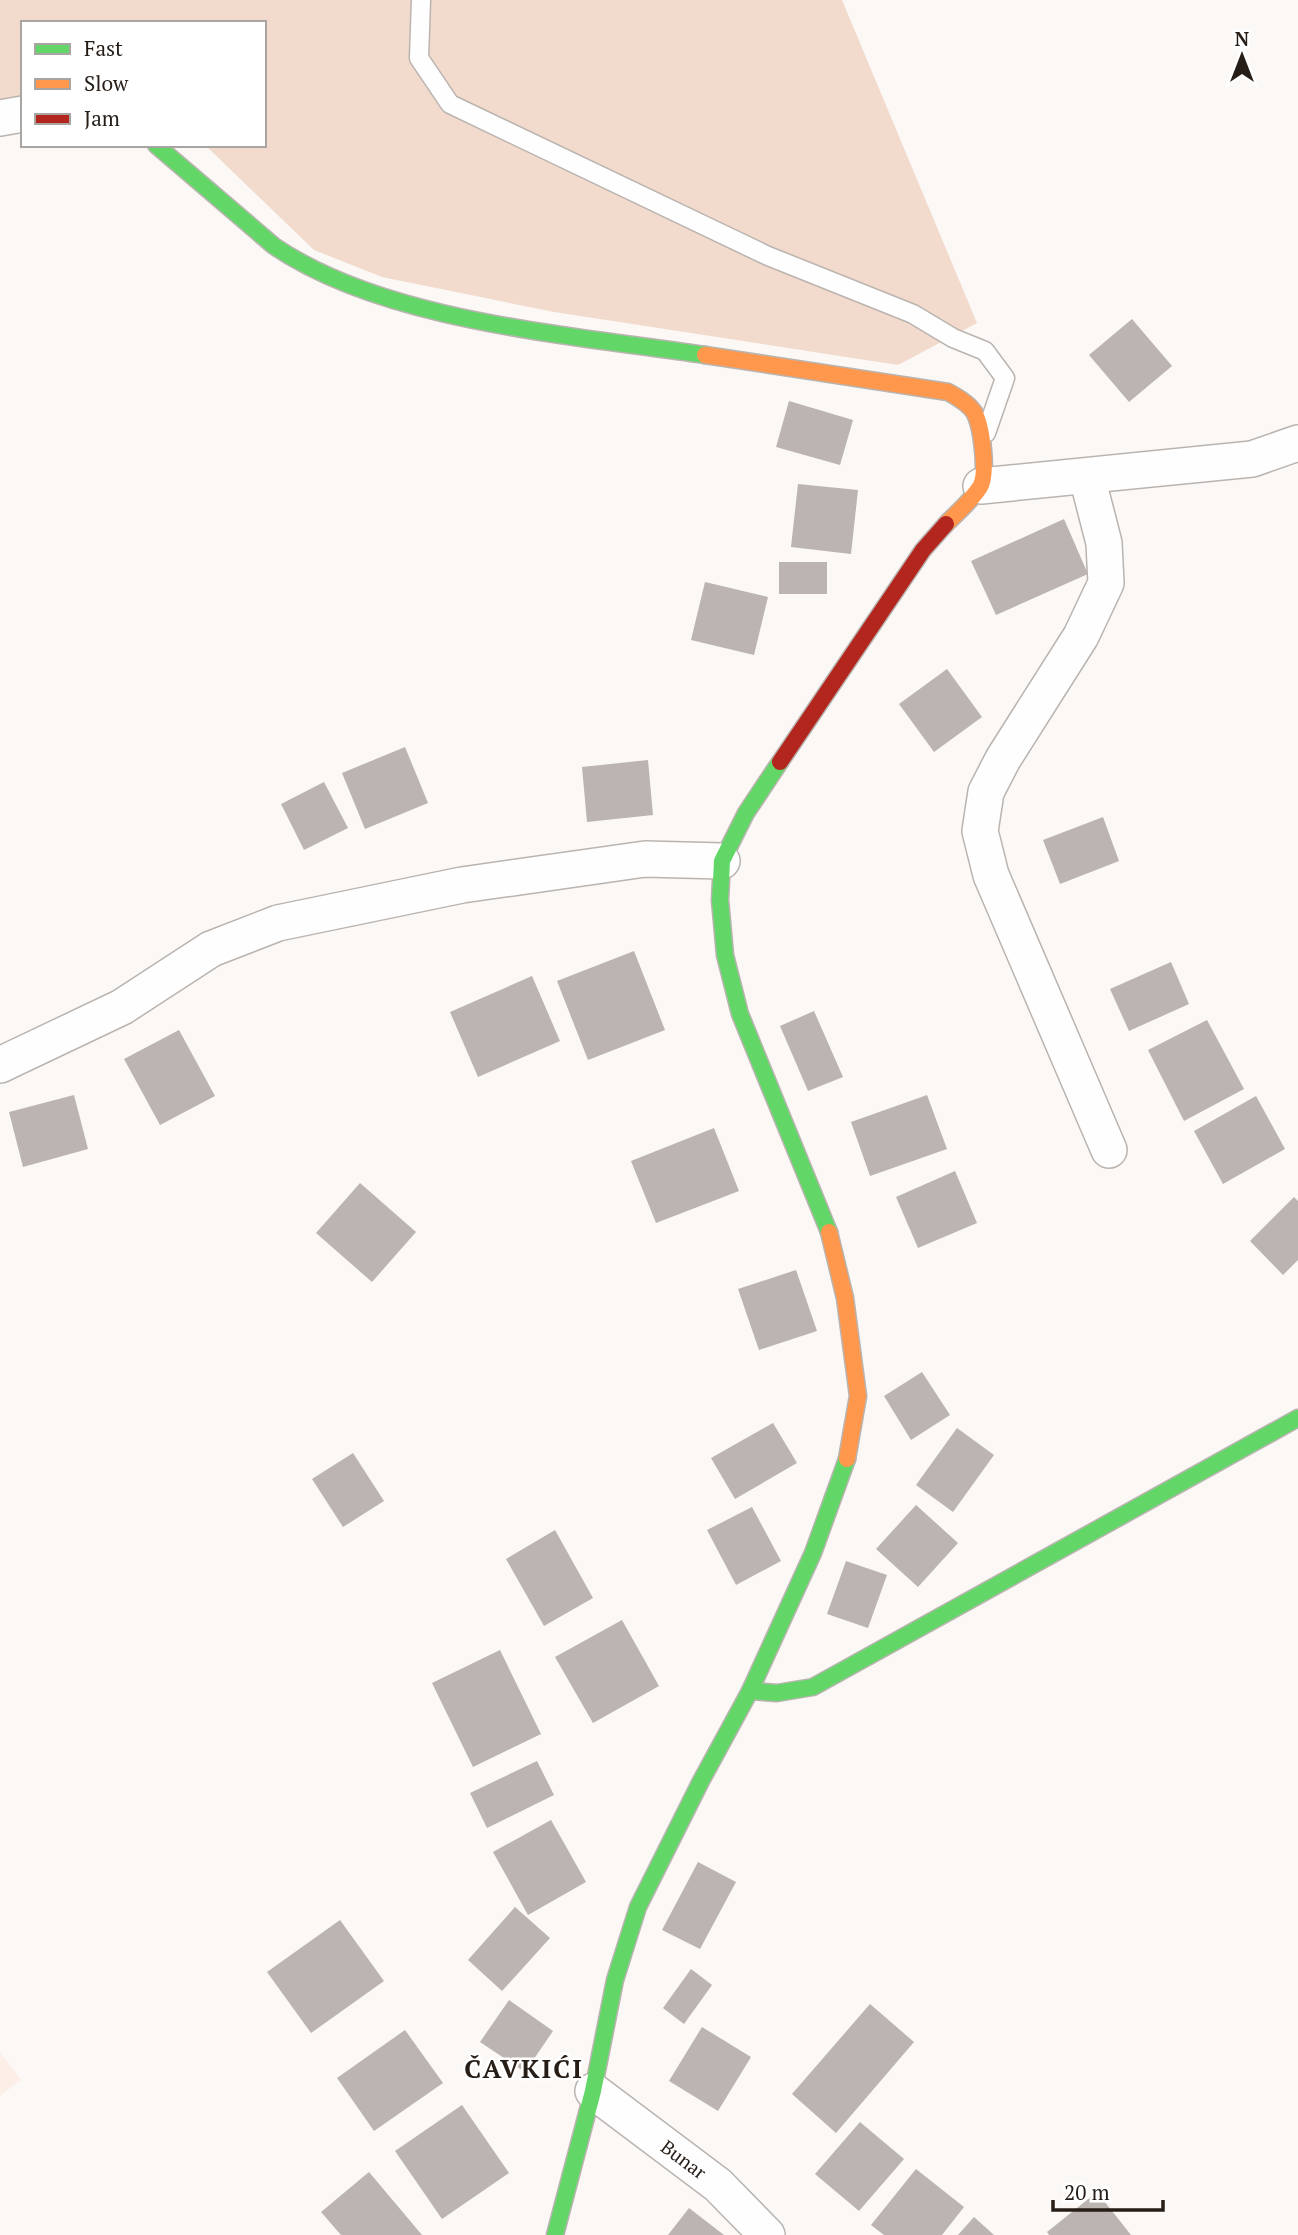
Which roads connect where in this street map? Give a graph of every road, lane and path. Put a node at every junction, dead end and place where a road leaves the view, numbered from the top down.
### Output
1 (421, 0) edge
2 (21, 114) edge
3 (0, 118) edge
4 (159, 147) edge
5 (983, 443) junction
6 (1298, 443) edge
7 (1087, 477) junction
8 (981, 486) junction
9 (722, 860) junction
10 (0, 1065) edge
11 (1109, 1150) dead end
12 (1298, 1418) edge
13 (750, 1691) junction
14 (593, 2091) junction
15 (555, 2235) edge
16 (767, 2235) edge

1 - 5 lane
2 - 3 street
4 - 5 street
5 - 8 street
6 - 7 street
7 - 8 street
7 - 11 street
8 - 9 street
9 - 10 street
9 - 13 street
12 - 13 street
13 - 14 street
14 - 15 street
14 - 16 street, Bunar

